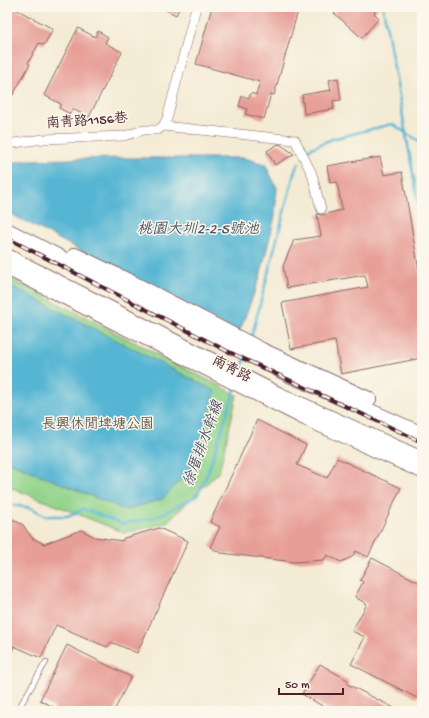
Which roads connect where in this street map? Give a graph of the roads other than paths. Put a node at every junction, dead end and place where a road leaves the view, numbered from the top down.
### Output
1 (196, 7) edge
2 (163, 126) junction
3 (7, 144) edge
4 (321, 209) dead end
5 (7, 221) edge
6 (7, 230) edge
7 (7, 256) edge
8 (74, 265) junction
9 (7, 268) edge
10 (106, 270) junction
11 (42, 275) junction
12 (77, 304) junction
13 (293, 365) junction
14 (328, 392) junction
15 (422, 423) edge
16 (422, 434) edge
17 (422, 459) edge
18 (422, 471) edge
19 (46, 662) dead end
20 (17, 711) edge

1 - 2 street
2 - 3 street, 南青路1156巷
2 - 4 street, 南青路1156巷
5 - 10 main road
6 - 8 main road, 南青路
7 - 11 main road, 南青路
8 - 10 main road, 南青路
8 - 14 main road, 南青路
9 - 12 main road
10 - 13 main road
11 - 12 main road, 南青路
11 - 17 main road, 南青路
12 - 18 main road
13 - 14 main road, 南青路
13 - 15 main road
14 - 16 main road, 南青路
19 - 20 lane

